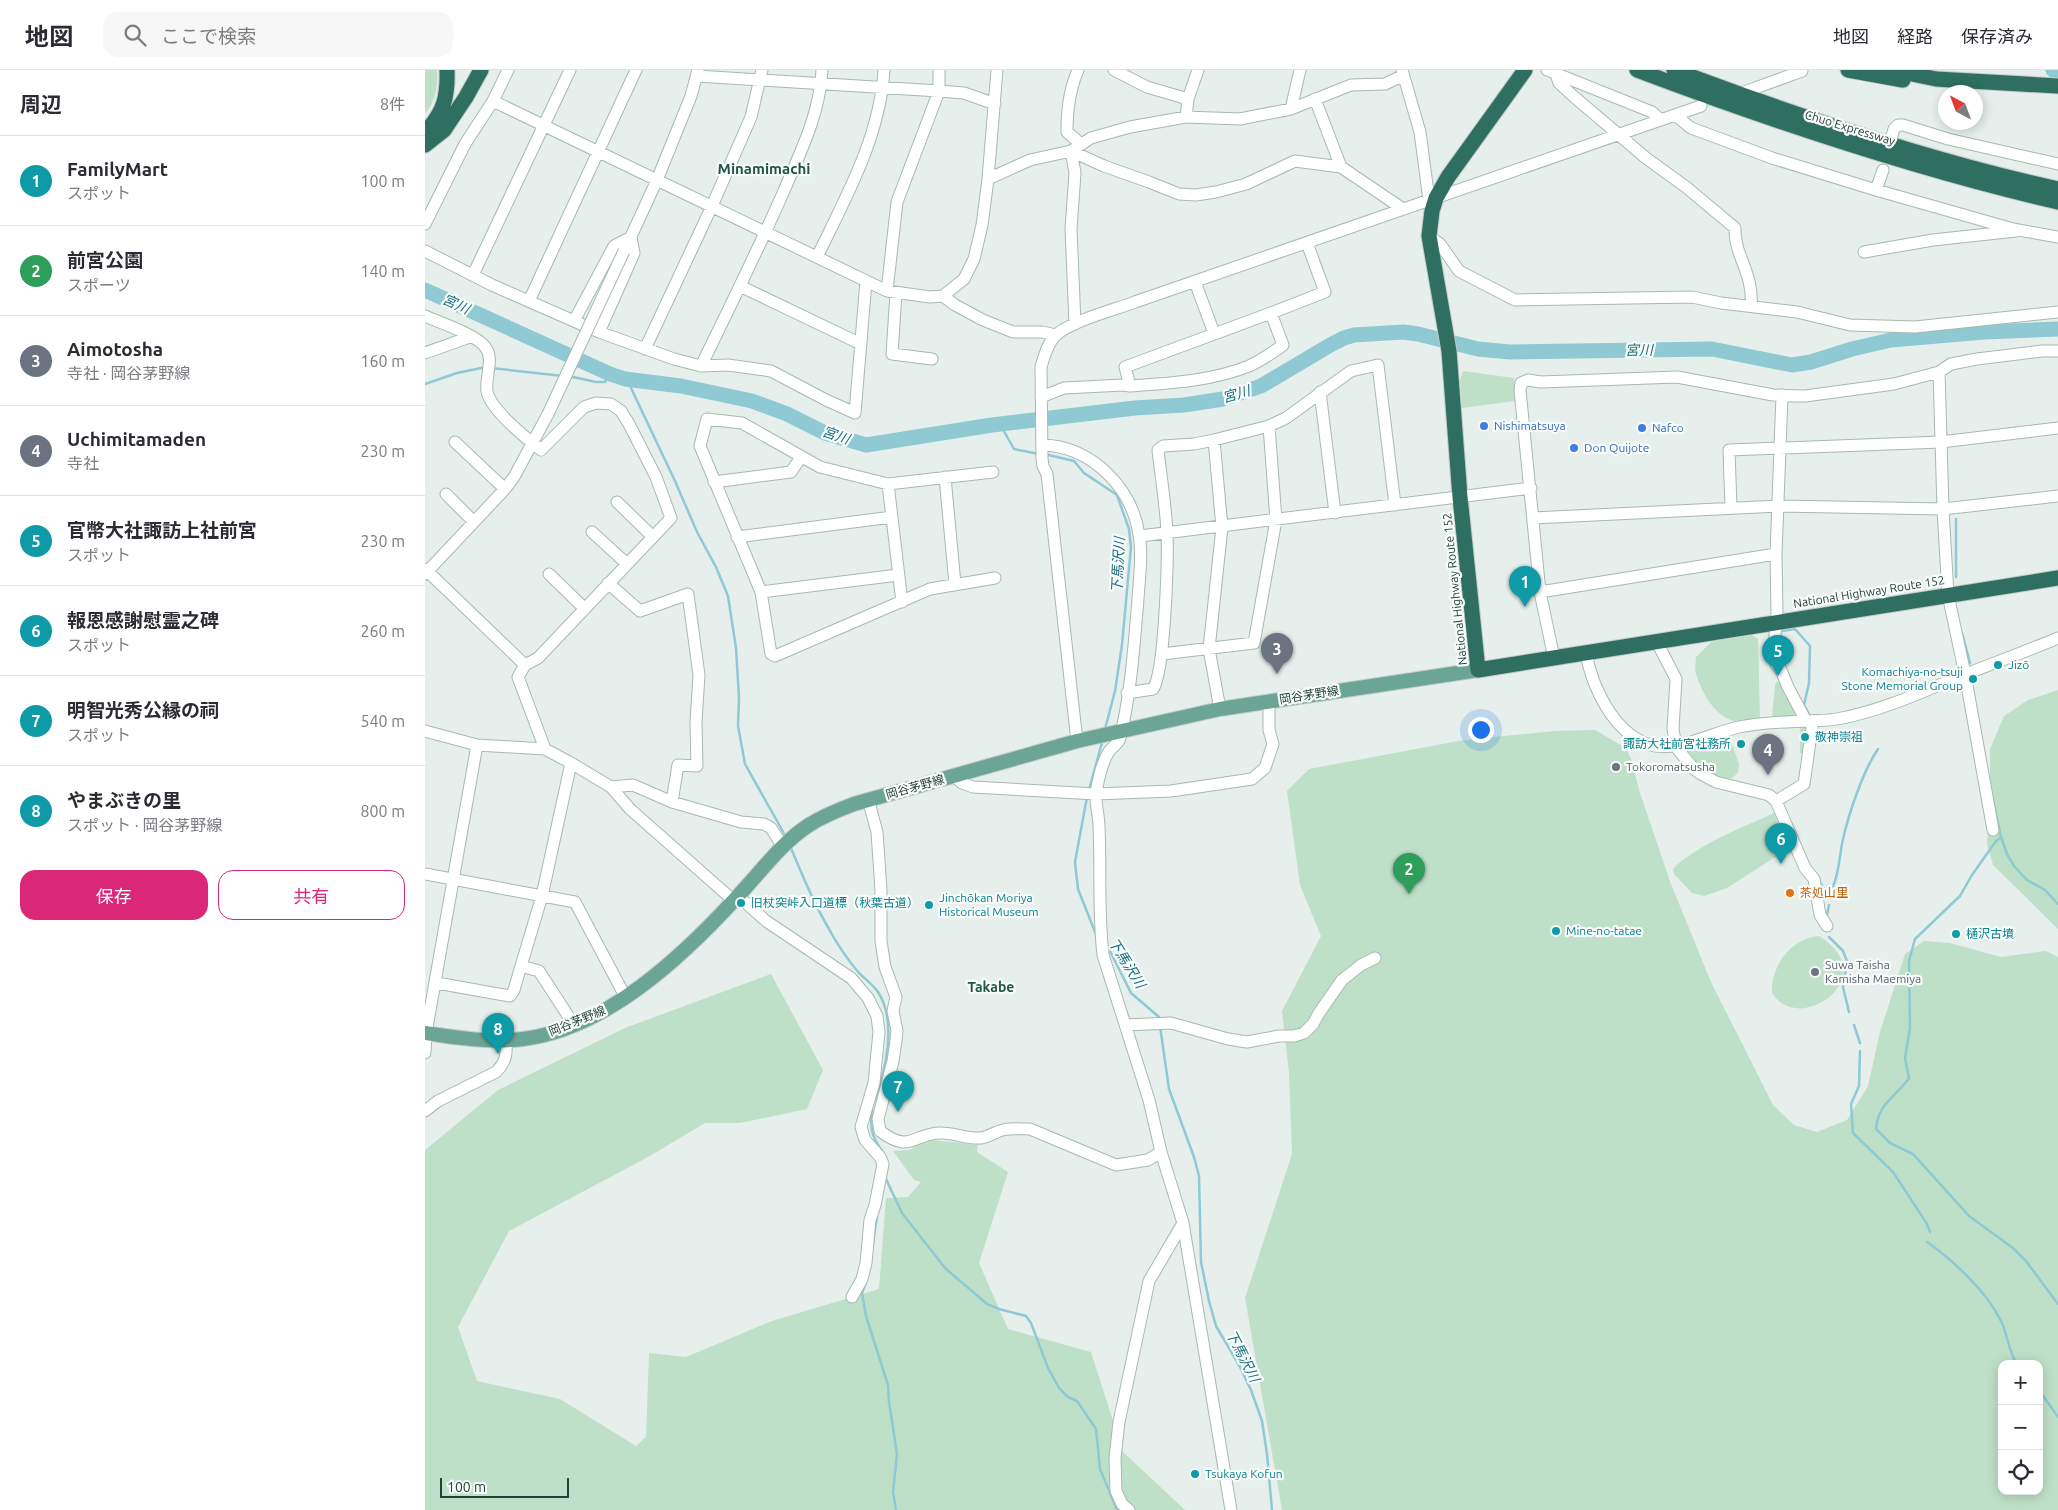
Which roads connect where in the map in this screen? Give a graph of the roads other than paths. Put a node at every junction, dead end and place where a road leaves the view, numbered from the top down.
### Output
1 (447, 70) edge
2 (481, 70) edge
3 (508, 70) edge
4 (570, 70) edge
5 (636, 70) edge
6 (822, 70) edge
7 (884, 70) edge
8 (939, 70) edge
9 (997, 70) edge
10 (1078, 70) edge
11 (1114, 70) edge
12 (1198, 70) edge
13 (1300, 70) edge
14 (1525, 70) edge
15 (1637, 70) edge
16 (1674, 70) edge
17 (1848, 70) edge
18 (1893, 70) edge
19 (1803, 71) edge
20 (1552, 72) edge
21 (698, 73) edge
22 (1402, 73) edge
23 (1939, 74) edge
24 (761, 75) edge
25 (1970, 77) junction
26 (2058, 78) edge
27 (821, 85) junction
28 (883, 86) junction
29 (2058, 86) edge
30 (939, 91) junction
31 (1747, 91) dead end
32 (1188, 99) junction
33 (1315, 99) junction
34 (493, 101) junction
35 (995, 104) junction
36 (1701, 106) dead end
37 (1291, 109) junction
38 (1675, 115) junction
39 (1186, 118) junction
40 (1661, 120) junction
41 (544, 126) junction
42 (425, 132) edge
43 (1620, 135) junction
44 (1891, 139) dead end
45 (1081, 144) junction
46 (425, 145) edge
47 (1071, 151) junction
48 (599, 153) junction
49 (2058, 164) edge
50 (1341, 167) junction
51 (1883, 170) dead end
52 (988, 179) junction
53 (657, 180) junction
54 (2058, 189) edge
55 (1876, 190) junction
56 (1433, 199) junction
57 (2058, 202) edge
58 (712, 206) junction
59 (1403, 209) junction
60 (425, 224) edge
61 (2020, 230) junction
62 (766, 231) junction
63 (1429, 236) junction
64 (631, 237) junction
65 (2058, 237) edge
66 (1307, 243) junction
67 (425, 251) edge
68 (1864, 252) dead end
69 (817, 257) junction
70 (473, 275) junction
71 (865, 281) junction
72 (1195, 282) junction
73 (740, 286) junction
74 (891, 292) junction
75 (943, 296) junction
76 (529, 301) junction
77 (1751, 306) junction
78 (2058, 312) edge
79 (1271, 313) junction
80 (425, 316) edge
81 (574, 321) junction
82 (1075, 324) junction
83 (599, 332) junction
84 (1214, 333) junction
85 (1056, 335) junction
86 (470, 337) junction
87 (861, 344) junction
88 (645, 349) junction
89 (2058, 351) edge
90 (425, 353) edge
91 (932, 359) dead end
92 (701, 366) junction
93 (1939, 372) junction
94 (1130, 386) junction
95 (1320, 392) junction
96 (1782, 395) junction
97 (1041, 400) junction
98 (1269, 426) junction
99 (2058, 428) edge
100 (1214, 440) junction
101 (455, 442) dead end
102 (1941, 442) junction
103 (533, 443) junction
104 (1781, 448) junction
105 (1042, 449) junction
106 (801, 456) junction
107 (993, 472) dead end
108 (945, 477) junction
109 (714, 482) junction
110 (889, 484) junction
111 (1531, 488) junction
112 (505, 489) junction
113 (446, 494) dead end
114 (2058, 496) edge
115 (1460, 497) junction
116 (617, 502) dead end
117 (1395, 505) junction
118 (1779, 506) junction
119 (1731, 508) junction
120 (1943, 509) junction
121 (1335, 513) junction
122 (892, 517) junction
123 (1533, 518) junction
124 (1276, 520) junction
125 (474, 522) junction
126 (1222, 527) junction
127 (593, 532) dead end
128 (1167, 534) junction
129 (1140, 536) junction
130 (653, 537) junction
131 (737, 538) junction
132 (1776, 554) junction
133 (626, 564) junction
134 (426, 572) edge
135 (549, 574) dead end
136 (898, 574) junction
137 (995, 578) dead end
138 (2058, 578) edge
139 (608, 583) junction
140 (955, 584) junction
141 (761, 592) junction
142 (1540, 592) junction
143 (1948, 595) junction
144 (902, 602) junction
145 (584, 608) junction
146 (1775, 622) junction
147 (2058, 638) edge
148 (1659, 642) junction
149 (1209, 649) junction
150 (1587, 653) junction
151 (1162, 654) junction
152 (1554, 658) junction
153 (525, 665) junction
154 (1478, 670) junction
155 (1965, 674) junction
156 (1127, 694) junction
157 (1269, 702) junction
158 (1220, 709) junction
159 (1809, 721) junction
160 (425, 730) edge
161 (1115, 732) junction
162 (1077, 741) junction
163 (477, 745) junction
164 (1675, 747) junction
165 (545, 749) junction
166 (571, 763) junction
167 (954, 776) junction
168 (611, 787) junction
169 (1091, 794) junction
170 (868, 800) junction
171 (1776, 801) junction
172 (672, 802) junction
173 (1993, 830) dead end
174 (787, 844) junction
175 (425, 874) edge
176 (455, 879) junction
177 (542, 896) junction
178 (736, 899) junction
179 (1827, 926) dead end
180 (1375, 958) dead end
181 (521, 966) junction
182 (437, 983) junction
183 (626, 998) junction
184 (886, 1013) junction
185 (574, 1025) junction
186 (1126, 1025) junction
187 (426, 1033) edge
188 (507, 1041) junction
189 (425, 1053) edge
190 (425, 1100) edge
191 (438, 1101) junction
192 (425, 1111) edge
193 (872, 1136) junction
194 (1161, 1152) junction
195 (1183, 1223) junction
196 (851, 1298) dead end
197 (1129, 1510) edge
198 (1231, 1510) edge

1 - 42 highway
2 - 46 highway
3 - 34 street
4 - 41 street
5 - 48 street
6 - 27 street
7 - 28 street
8 - 30 street
9 - 35 street
10 - 45 street
11 - 32 street
12 - 32 street
13 - 37 street
14 - 56 highway, National Highway Route 152
15 - 57 highway, Chuo Expressway
16 - 54 highway, Chuo Expressway
17 - 23 highway
18 - 23 highway
19 - 31 street
20 - 40 street
20 - 43 street
21 - 24 street
21 - 53 street
22 - 33 street
22 - 56 street
23 - 25 highway
24 - 27 street
24 - 58 street
25 - 26 highway
25 - 29 highway
27 - 28 street
27 - 62 street
28 - 30 street
28 - 69 street
30 - 35 street
30 - 74 street
32 - 39 street
33 - 37 street
33 - 50 street
34 - 41 street
34 - 60 street
35 - 52 street
36 - 38 street
37 - 39 street
38 - 40 street
38 - 55 street
39 - 45 street
40 - 43 street
41 - 48 street
41 - 70 street
43 - 56 street
43 - 77 street
44 - 49 street
45 - 47 street
47 - 50 street
47 - 52 street
47 - 82 street
48 - 53 street
48 - 76 street
50 - 59 street
51 - 55 street
52 - 75 street
53 - 58 street
53 - 64 street
55 - 61 street
56 - 59 street
56 - 63 highway, National Highway Route 152
58 - 62 street
58 - 88 street
59 - 66 street
61 - 65 street
61 - 68 street
62 - 69 street
62 - 73 street
63 - 77 street
63 - 115 highway, National Highway Route 152
64 - 81 street
64 - 83 street
64 - 103 street, bridge
66 - 72 street
66 - 79 street
67 - 70 street
69 - 71 street
70 - 76 street
71 - 74 street
71 - 87 street
72 - 82 street
72 - 84 street
73 - 87 street
73 - 92 street
74 - 75 street
74 - 91 street
75 - 85 street
76 - 81 street
77 - 78 street
79 - 84 street
79 - 94 street
80 - 86 street
81 - 83 street
82 - 85 street
83 - 88 street
84 - 94 street
85 - 97 street
86 - 90 street
86 - 103 street
87 - 92 street
88 - 92 street
89 - 93 street
93 - 96 street
93 - 102 street
94 - 97 street
95 - 98 street
95 - 117 street
95 - 121 street
96 - 104 street
96 - 111 street
97 - 105 street
98 - 100 street
98 - 124 street
99 - 102 street
100 - 126 street
100 - 128 street
101 - 112 street
102 - 104 street
102 - 120 street
103 - 112 street
103 - 130 street
104 - 118 street
104 - 119 street
105 - 129 street
105 - 162 street
106 - 109 street
106 - 109 street
106 - 110 street
107 - 108 street
108 - 110 street
108 - 140 street
109 - 131 street
110 - 122 street
111 - 115 street
111 - 123 street
112 - 125 street
113 - 125 street
114 - 120 street
115 - 117 street
115 - 154 highway, National Highway Route 152
116 - 130 street
117 - 121 street
118 - 119 street
118 - 120 street
118 - 132 street
119 - 123 street
120 - 143 street
121 - 124 street
122 - 131 street
122 - 136 street
123 - 142 street
124 - 126 street
124 - 149 street
125 - 134 street
126 - 128 street
126 - 149 street
127 - 133 street
128 - 129 street
128 - 151 street
129 - 156 street
130 - 133 street
131 - 141 street
132 - 142 street
132 - 146 street
133 - 139 street
134 - 153 street
135 - 145 street
136 - 141 street
136 - 144 street
137 - 140 street
138 - 143 highway, National Highway Route 152
139 - 145 street
139 - 172 street
140 - 144 street
141 - 144 street
142 - 152 street
143 - 146 highway, National Highway Route 152
143 - 155 street
145 - 153 street
146 - 148 highway, National Highway Route 152
146 - 159 street
147 - 155 street
148 - 150 highway, National Highway Route 152
148 - 164 street
149 - 151 street
149 - 158 street
150 - 152 highway, National Highway Route 152
150 - 164 street
151 - 156 street
152 - 154 highway, National Highway Route 152
153 - 165 street
154 - 157 main road, 岡谷茅野線
155 - 159 street
155 - 173 street
156 - 161 street
157 - 158 main road, 岡谷茅野線
157 - 169 street
158 - 161 main road, 岡谷茅野線
159 - 164 street
159 - 171 street
160 - 163 street
161 - 162 main road, 岡谷茅野線
161 - 169 street
162 - 167 main road, 岡谷茅野線
163 - 165 street
163 - 176 street
164 - 171 street
165 - 166 street
166 - 168 street
166 - 177 street
167 - 169 street
167 - 170 main road, 岡谷茅野線
168 - 172 street
168 - 178 street
169 - 186 street
170 - 174 main road, 岡谷茅野線
170 - 184 street
171 - 179 street
172 - 174 street
174 - 178 main road, 岡谷茅野線
175 - 176 street
176 - 177 street
176 - 182 street
177 - 181 street
177 - 183 street
178 - 183 main road, 岡谷茅野線
178 - 184 street
180 - 186 street
181 - 182 street
181 - 185 street
182 - 187 street
183 - 185 main road, 岡谷茅野線
184 - 193 street
184 - 193 street
185 - 188 main road, 岡谷茅野線
186 - 194 street
187 - 188 main road, 岡谷茅野線
187 - 189 street
188 - 191 street
190 - 191 street
191 - 192 street
193 - 194 street
193 - 196 street
194 - 195 street
195 - 197 street
195 - 198 street

